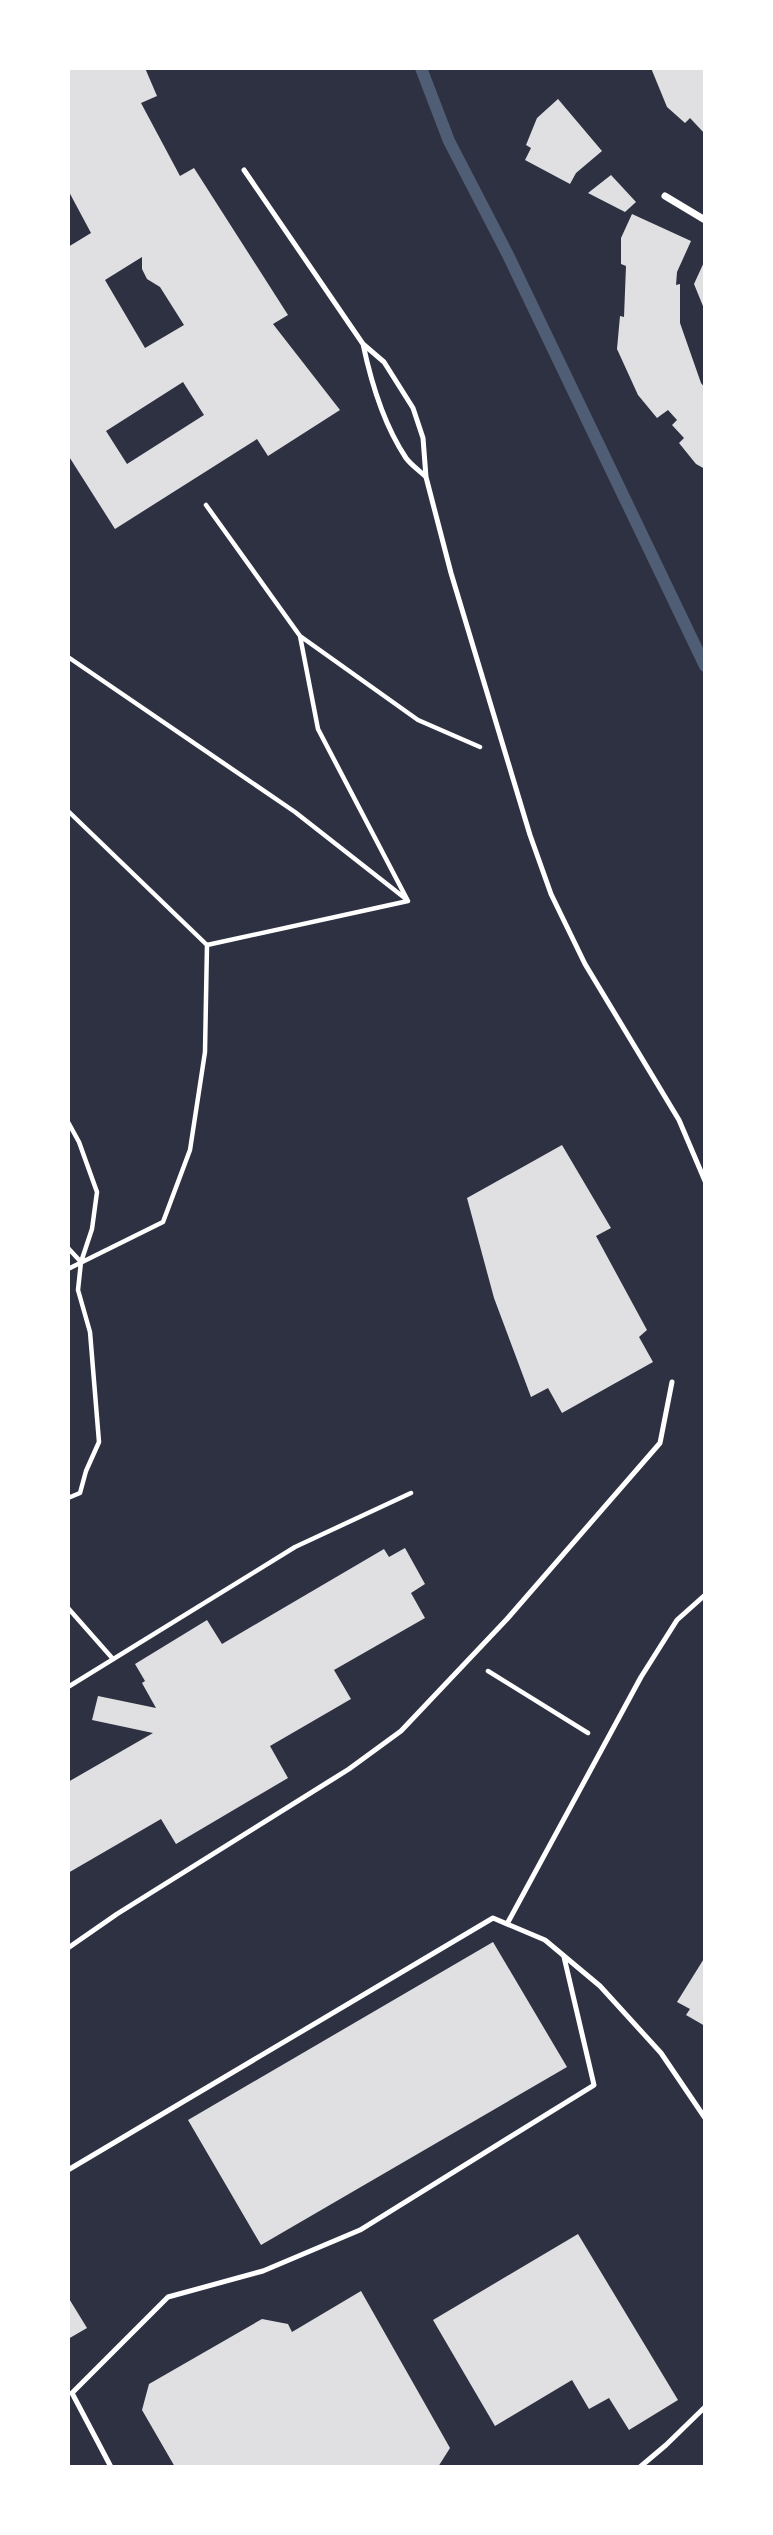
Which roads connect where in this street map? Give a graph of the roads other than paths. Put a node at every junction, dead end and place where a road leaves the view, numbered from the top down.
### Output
1 (244, 170) dead end
2 (665, 196) dead end
3 (705, 220) edge
4 (363, 344) junction
5 (426, 477) junction
6 (705, 1181) edge
7 (671, 1382) dead end
8 (705, 1595) edge
9 (508, 1924) junction
10 (68, 1948) edge
11 (564, 1956) junction
12 (705, 2118) edge
13 (68, 2170) edge
14 (705, 2407) edge
15 (111, 2467) edge
16 (639, 2467) edge

1 - 4 lane
2 - 3 street
4 - 5 lane
4 - 5 lane
5 - 6 lane
7 - 10 lane
8 - 9 lane
9 - 11 lane
9 - 13 lane
11 - 12 lane
11 - 15 lane
14 - 16 lane

